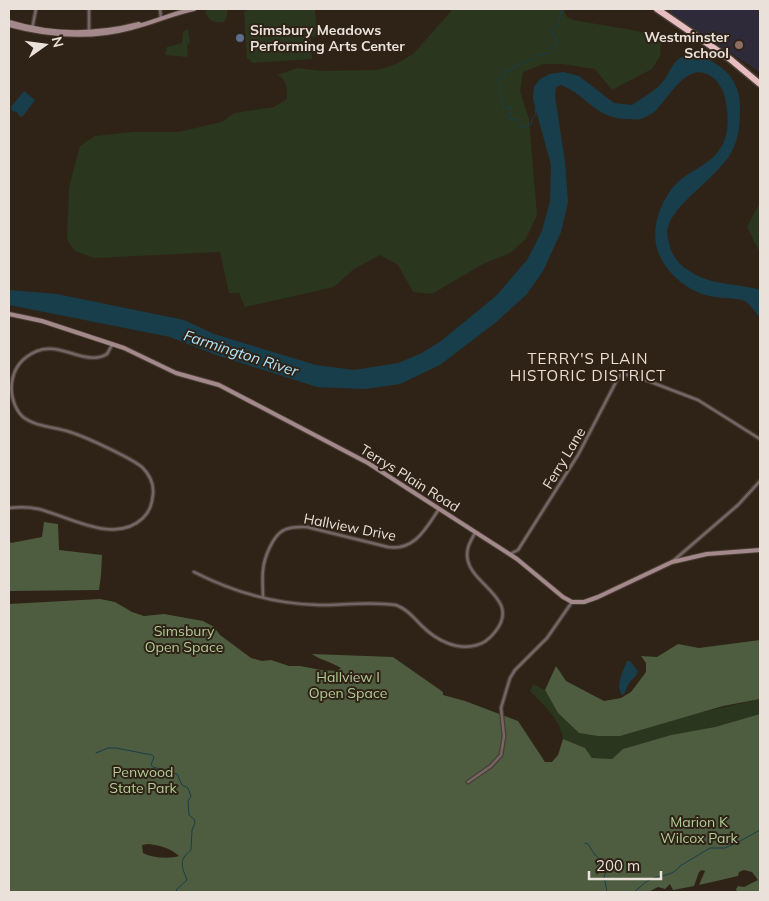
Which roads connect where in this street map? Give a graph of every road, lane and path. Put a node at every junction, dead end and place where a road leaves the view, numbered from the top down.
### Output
1 (36, 9) edge
2 (89, 9) edge
3 (160, 9) edge
4 (184, 9) edge
5 (194, 9) edge
6 (657, 9) edge
7 (161, 18) junction
8 (9, 23) edge
9 (32, 29) junction
10 (89, 33) junction
11 (760, 84) edge
12 (10, 314) edge
13 (112, 345) junction
14 (760, 439) edge
15 (760, 481) edge
16 (9, 508) edge
17 (439, 509) junction
18 (476, 532) junction
19 (518, 550) junction
20 (760, 550) edge
21 (510, 554) junction
22 (682, 554) junction
23 (518, 559) junction
24 (684, 559) junction
25 (672, 562) junction
26 (194, 572) dead end
27 (263, 597) junction
28 (572, 602) junction
29 (468, 782) dead end

1 - 9 street
2 - 10 street
3 - 7 street
4 - 7 street
5 - 7 street
6 - 11 highway
7 - 10 street
8 - 9 street
9 - 10 street
12 - 13 street, Terrys Plain Road
13 - 16 street
13 - 17 street, Terrys Plain Road
14 - 19 street, Ferry Lane
15 - 22 street
17 - 18 street, Terrys Plain Road
17 - 27 street, Hallview Drive
18 - 21 street, Terrys Plain Road
18 - 27 street
19 - 21 street
19 - 23 street
20 - 24 street
21 - 23 street, Terrys Plain Road
22 - 24 street
22 - 25 street
23 - 28 street, Terrys Plain Road
24 - 25 street
25 - 28 street
26 - 27 street
28 - 29 street

